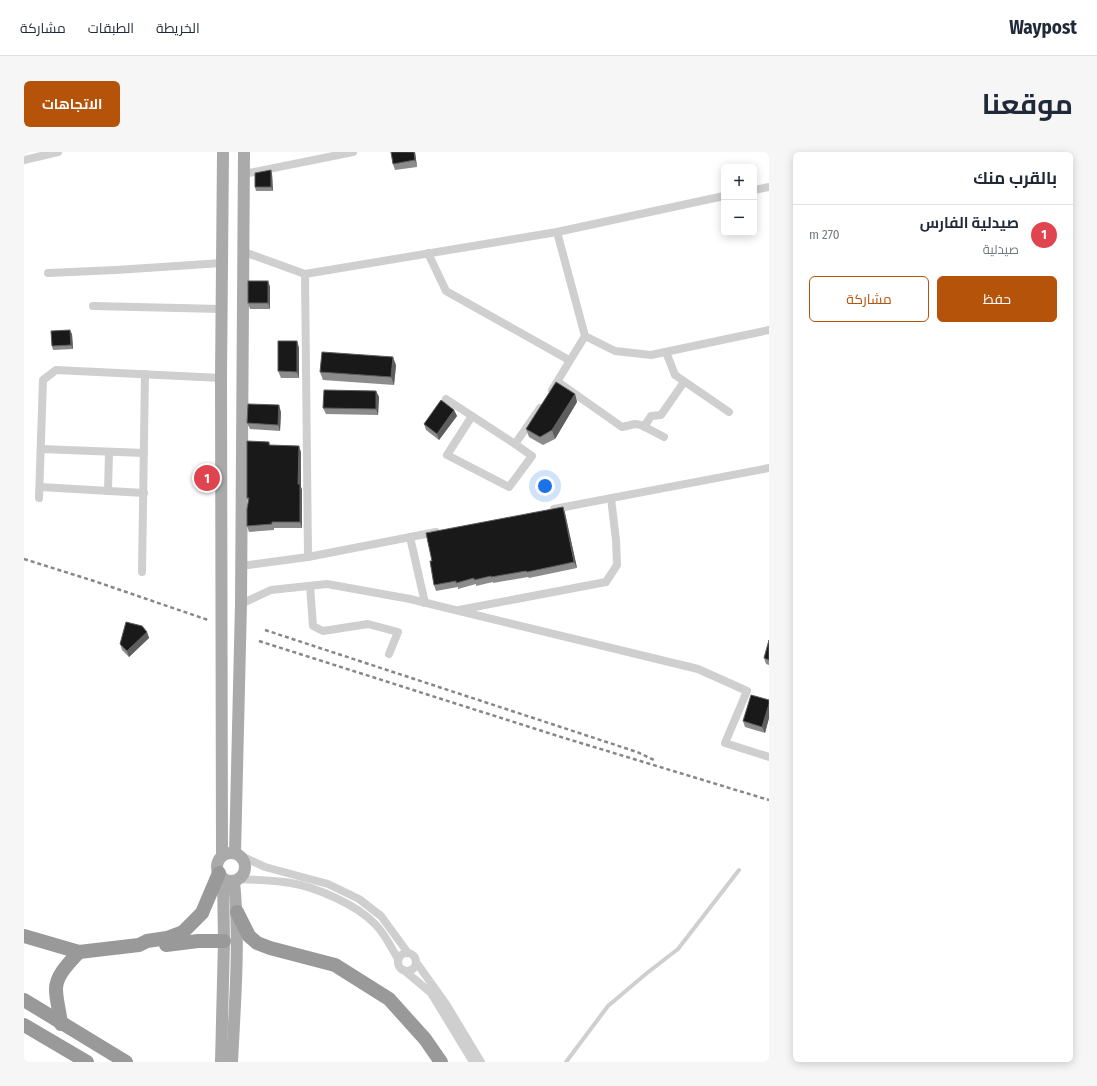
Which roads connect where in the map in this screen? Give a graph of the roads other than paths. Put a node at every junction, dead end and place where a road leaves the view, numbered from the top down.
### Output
1 (58, 152) edge
2 (222, 152) edge
3 (244, 152) edge
4 (352, 152) edge
5 (24, 160) edge
6 (244, 174) junction
7 (769, 187) edge
8 (757, 189) edge
9 (721, 197) edge
10 (557, 232) junction
11 (244, 252) junction
12 (428, 253) junction
13 (222, 263) junction
14 (48, 273) dead end
15 (305, 274) junction
16 (93, 306) dead end
17 (221, 309) junction
18 (769, 330) edge
19 (585, 336) junction
20 (666, 352) junction
21 (569, 360) junction
22 (145, 374) junction
23 (221, 378) junction
24 (558, 382) junction
25 (684, 382) junction
26 (446, 399) dead end
27 (729, 412) dead end
28 (472, 416) junction
29 (644, 427) junction
30 (664, 437) dead end
31 (515, 444) junction
32 (41, 449) junction
33 (108, 452) junction
34 (144, 453) junction
35 (769, 468) edge
36 (40, 488) junction
37 (108, 491) junction
38 (144, 493) junction
39 (39, 498) dead end
40 (611, 498) junction
41 (549, 510) edge
42 (441, 531) edge
43 (410, 537) junction
44 (308, 557) junction
45 (241, 566) junction
46 (142, 572) dead end
47 (310, 586) junction
48 (425, 603) junction
49 (241, 604) junction
50 (456, 610) junction
51 (389, 654) dead end
52 (769, 757) edge
53 (238, 854) junction
54 (222, 855) junction
55 (739, 870) dead end
56 (229, 878) junction
57 (237, 912) junction
58 (24, 936) edge
59 (224, 941) junction
60 (139, 945) junction
61 (79, 952) junction
62 (408, 953) junction
63 (398, 959) junction
64 (416, 962) junction
65 (405, 971) junction
66 (24, 1000) edge
67 (61, 1024) junction
68 (24, 1025) edge
69 (87, 1062) edge
70 (126, 1062) edge
71 (221, 1062) edge
72 (232, 1062) edge
73 (442, 1062) edge
74 (473, 1062) edge
75 (481, 1062) edge
76 (566, 1062) edge

1 - 5 street
2 - 13 main road
3 - 6 main road
4 - 6 street
6 - 11 main road
7 - 8 street
9 - 10 street
10 - 12 street
10 - 19 street
11 - 15 street
11 - 45 main road
12 - 15 street
12 - 21 street
13 - 14 street
13 - 17 main road
15 - 44 street
16 - 17 street
17 - 23 main road
18 - 20 street
19 - 20 street
19 - 21 street
20 - 25 street
21 - 24 street
22 - 23 street
22 - 32 street
22 - 34 street
23 - 54 main road
24 - 29 street
24 - 31 street
25 - 27 street
25 - 29 street
26 - 28 street
28 - 31 street
28 - 31 street
29 - 30 street
32 - 33 street
32 - 36 street
33 - 34 street
33 - 37 street
34 - 38 street
35 - 40 street
36 - 37 street
36 - 39 street
37 - 38 street
38 - 46 street
40 - 41 street
40 - 50 street
42 - 43 street
43 - 44 street
43 - 48 street
44 - 45 street
45 - 49 main road
47 - 48 street
47 - 49 street
47 - 51 street
48 - 50 street
49 - 53 main road
50 - 52 street
53 - 54 main road
53 - 56 main road
53 - 62 street
54 - 56 main road
55 - 76 lane
56 - 57 main road
56 - 59 main road
56 - 60 highway
56 - 63 street
57 - 72 main road
57 - 73 highway
58 - 61 highway
59 - 60 highway
59 - 71 main road
60 - 61 highway
61 - 67 highway
62 - 63 street
62 - 64 street
63 - 65 street
64 - 65 street
64 - 75 street
65 - 74 street
66 - 67 highway
67 - 70 highway
68 - 69 highway

